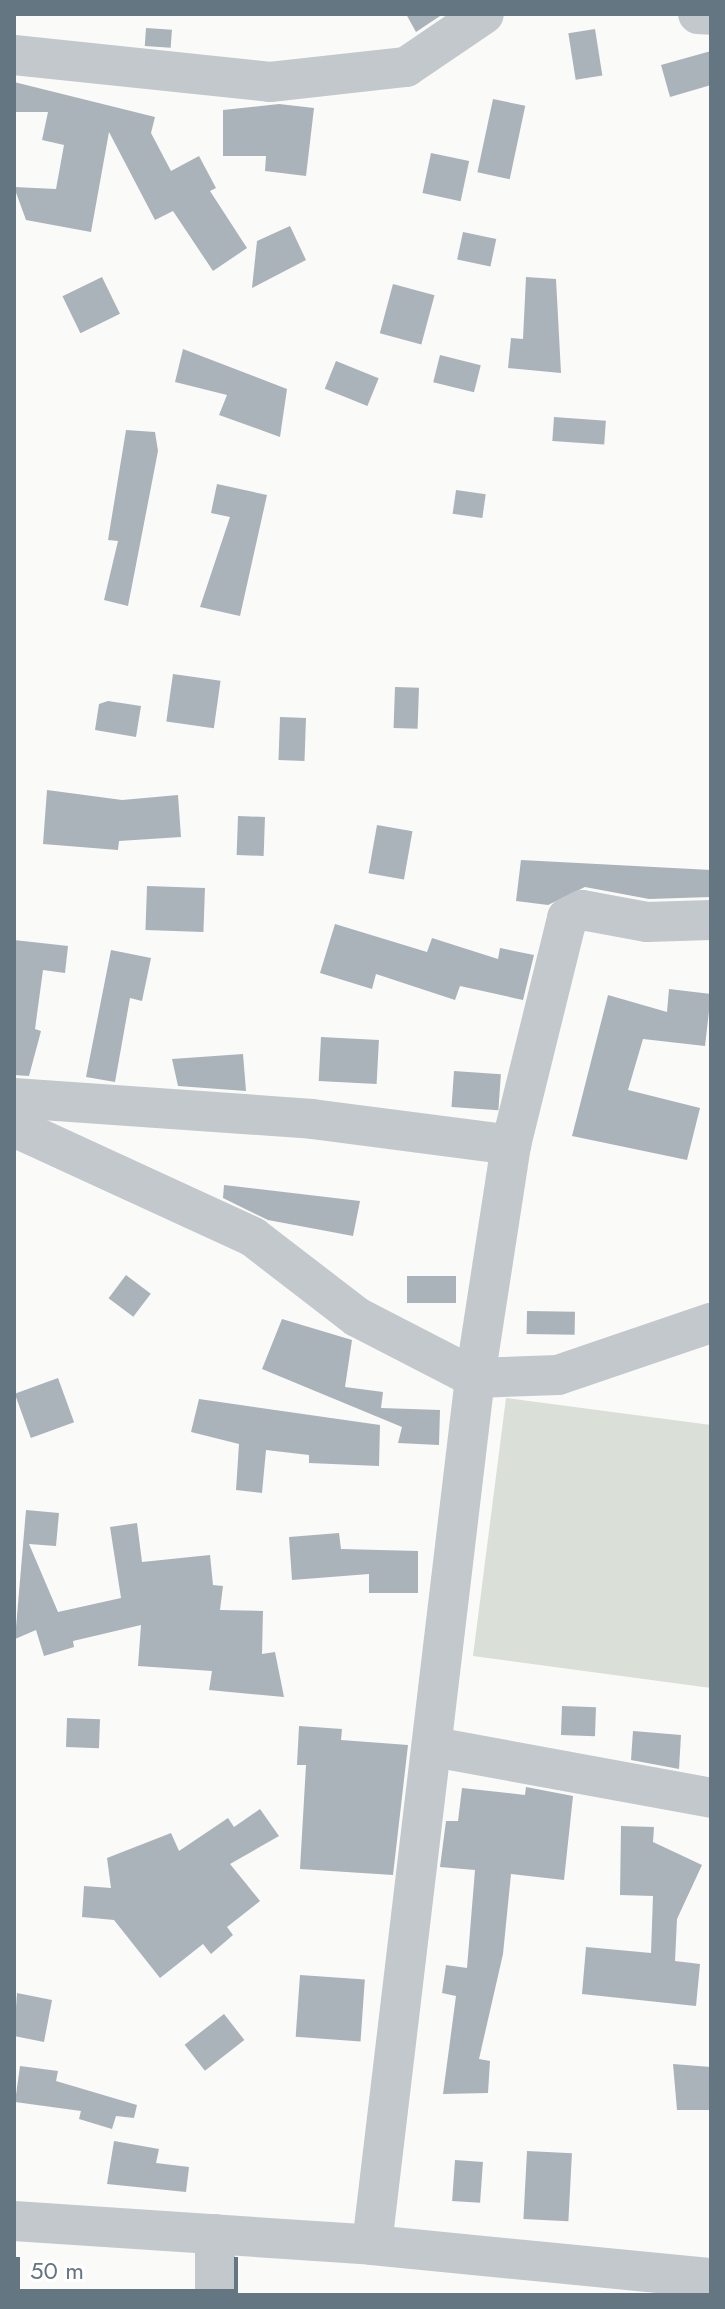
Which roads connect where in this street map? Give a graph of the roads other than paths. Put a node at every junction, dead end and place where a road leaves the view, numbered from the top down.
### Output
1 (484, 14) edge
2 (698, 14) edge
3 (711, 15) edge
4 (14, 55) edge
5 (711, 920) edge
6 (14, 1098) edge
7 (14, 1127) edge
8 (511, 1145) junction
9 (711, 1323) edge
10 (475, 1378) junction
11 (434, 1747) junction
12 (711, 1798) edge
13 (14, 2221) edge
14 (215, 2234) junction
15 (372, 2245) junction
16 (711, 2278) edge
17 (215, 2295) edge

1 - 4 street
2 - 3 street
5 - 8 street
6 - 8 street
7 - 10 street
8 - 10 street
9 - 10 street
10 - 11 street
11 - 12 street
11 - 15 street
13 - 14 street
14 - 15 street
14 - 17 street
15 - 16 street

